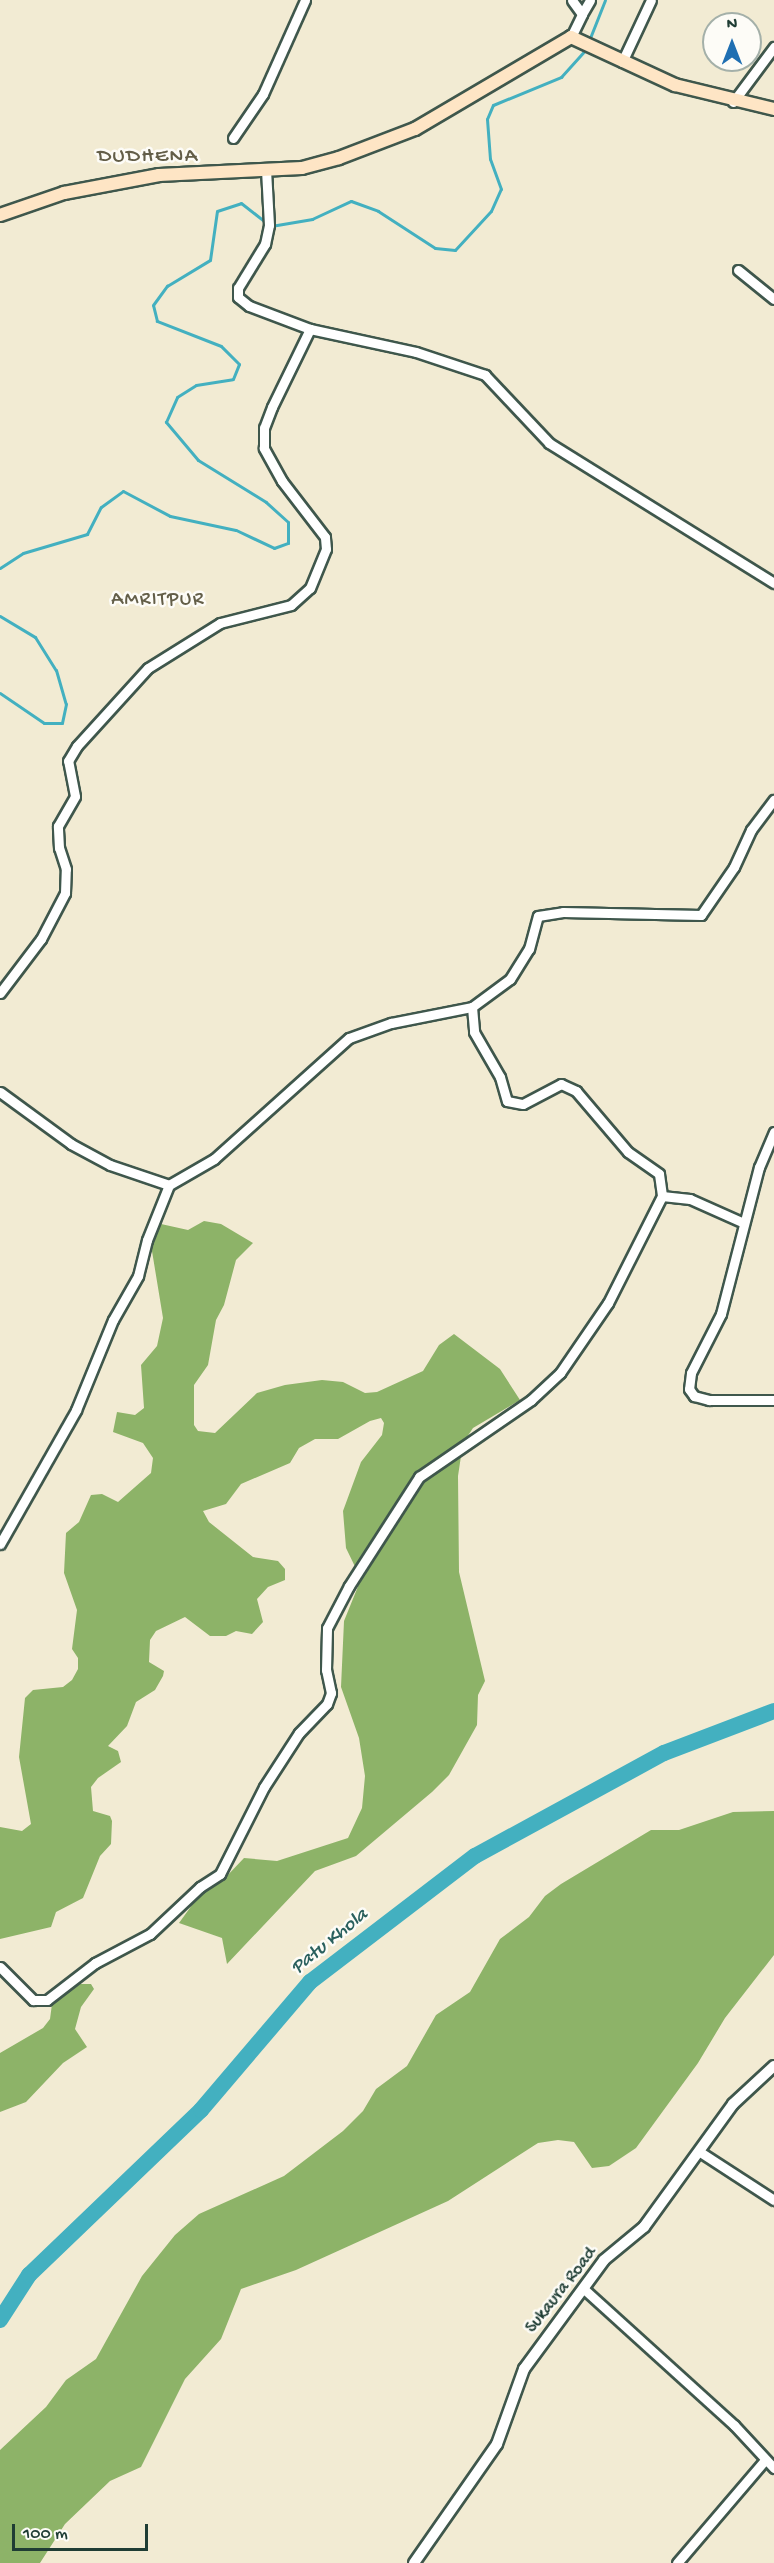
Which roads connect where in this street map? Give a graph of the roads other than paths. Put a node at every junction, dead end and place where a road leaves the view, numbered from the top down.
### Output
1 (305, 0) edge
2 (572, 0) edge
3 (590, 0) edge
4 (651, 0) edge
5 (582, 14) junction
6 (574, 38) junction
7 (774, 47) edge
8 (618, 60) junction
9 (733, 102) junction
10 (774, 109) edge
11 (233, 138) dead end
12 (266, 170) junction
13 (0, 215) edge
14 (738, 270) dead end
15 (774, 299) edge
16 (310, 329) junction
17 (774, 583) edge
18 (774, 800) edge
19 (0, 993) edge
20 (471, 1007) junction
21 (0, 1092) edge
22 (774, 1132) edge
23 (169, 1185) junction
24 (662, 1196) junction
25 (744, 1223) junction
26 (774, 1400) edge
27 (0, 1544) edge
28 (0, 1967) edge
29 (774, 2066) edge
30 (700, 2152) junction
31 (774, 2200) edge
32 (585, 2290) junction
33 (765, 2460) junction
34 (774, 2468) edge
35 (414, 2563) edge
36 (677, 2563) edge

1 - 11 street
2 - 5 street
3 - 5 street
4 - 8 street
5 - 6 street
6 - 8 main road
6 - 12 main road
7 - 9 street
8 - 9 main road
9 - 10 main road
12 - 13 main road
12 - 16 street
14 - 15 street
16 - 17 street
16 - 19 street
18 - 20 street
20 - 23 street
20 - 24 street
21 - 23 street
22 - 25 street
23 - 27 street
24 - 25 street
24 - 28 street
25 - 26 street
29 - 30 street, Sukaura Road
30 - 31 street
30 - 32 street, Sukaura Road
32 - 33 street
32 - 35 street, Sukaura Road
33 - 34 street
33 - 36 street

